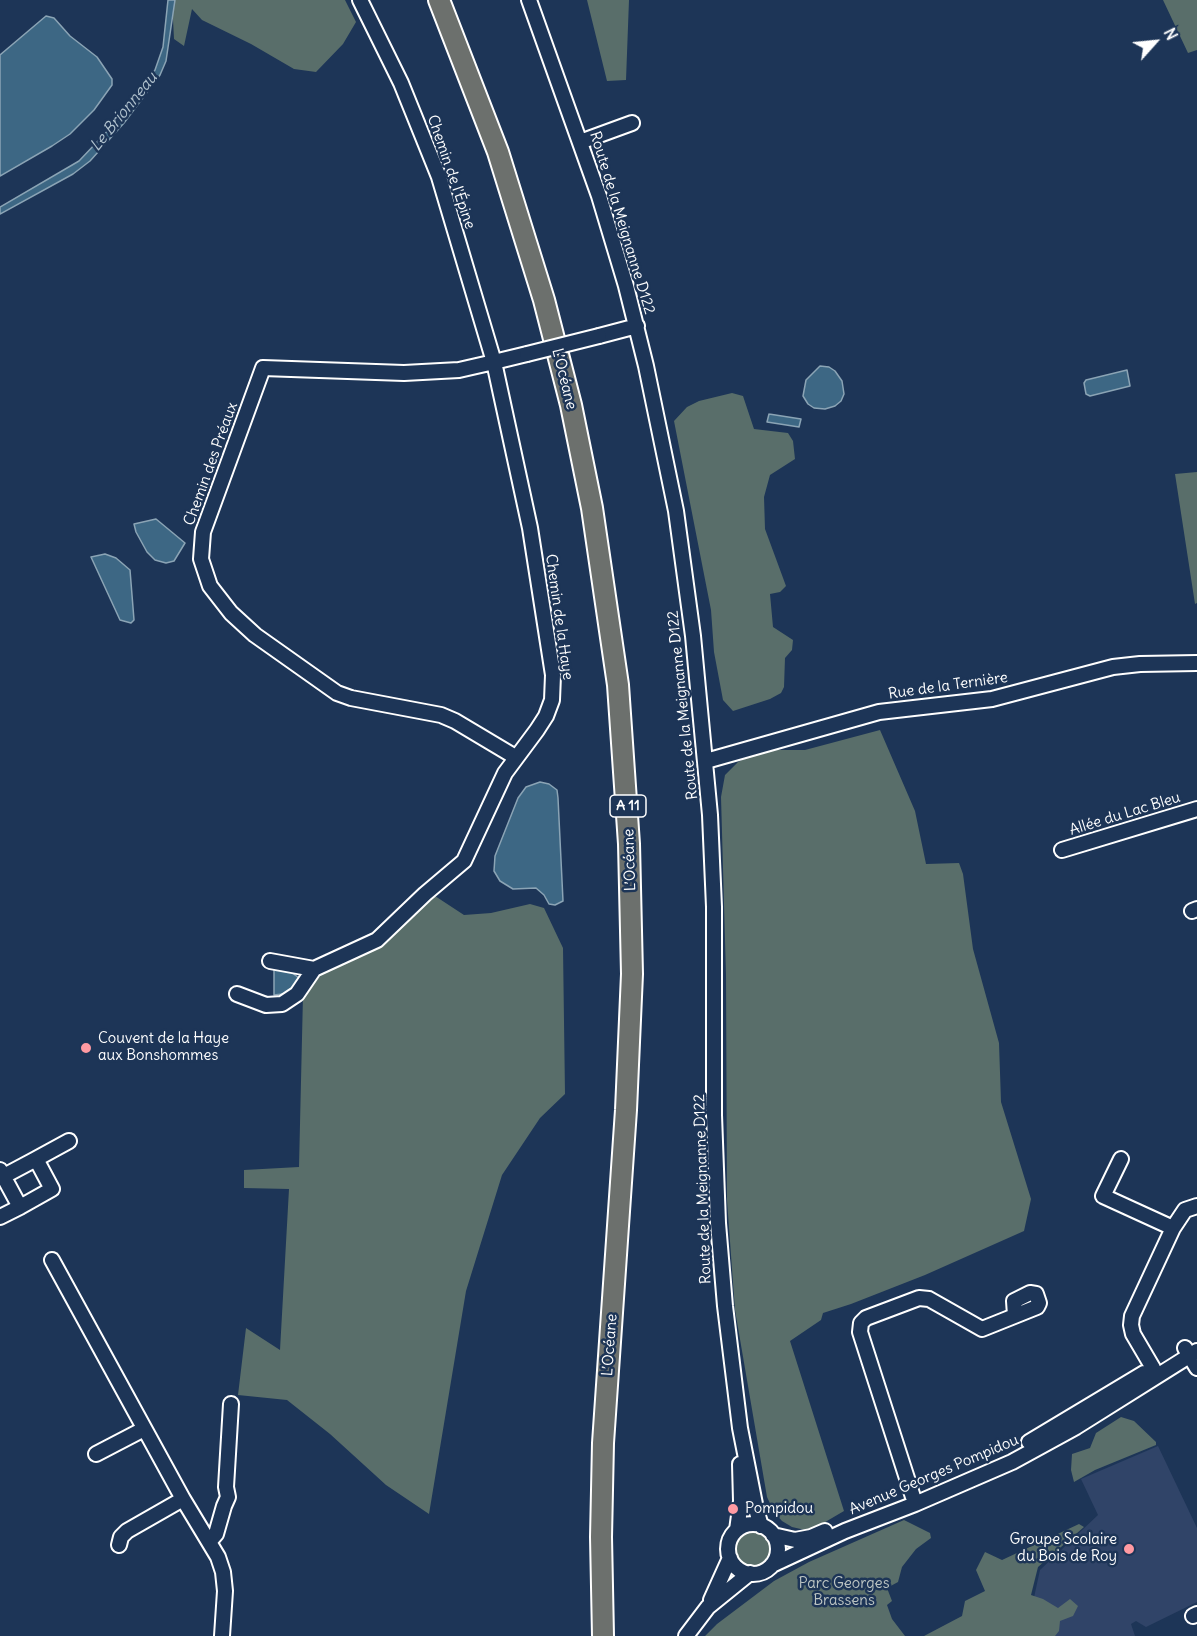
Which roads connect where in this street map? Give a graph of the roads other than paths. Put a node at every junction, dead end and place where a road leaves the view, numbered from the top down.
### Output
1 (360, 0) edge
2 (439, 0) edge
3 (453, 0) edge
4 (529, 0) edge
5 (632, 123) dead end
6 (580, 142) junction
7 (637, 326) junction
8 (494, 362) junction
9 (1197, 663) edge
10 (515, 759) junction
11 (706, 761) junction
12 (1197, 809) edge
13 (1062, 850) dead end
14 (270, 961) dead end
15 (314, 969) junction
16 (237, 994) dead end
17 (69, 1141) dead end
18 (36, 1159) junction
19 (1121, 1159) dead end
20 (2, 1173) edge
21 (1197, 1206) edge
22 (20, 1208) junction
23 (0, 1217) edge
24 (1173, 1228) junction
25 (52, 1260) dead end
26 (1015, 1315) dead end
27 (1192, 1349) edge
28 (1153, 1368) junction
29 (1197, 1368) edge
30 (231, 1404) dead end
31 (740, 1428) junction
32 (144, 1429) junction
33 (96, 1454) dead end
34 (913, 1497) junction
35 (183, 1499) junction
36 (761, 1526) junction
37 (737, 1530) junction
38 (773, 1535) junction
39 (210, 1541) junction
40 (119, 1545) dead end
41 (730, 1558) junction
42 (772, 1565) junction
43 (750, 1573) junction
44 (708, 1607) junction
45 (222, 1636) edge
46 (603, 1636) edge
47 (617, 1636) edge
48 (686, 1636) edge

1 - 8 street, Chemin de l'Épine
2 - 46 highway, L’Océane / A 11
3 - 47 highway, L’Océane / A 11
4 - 6 street, Route de la Meignanne D122
5 - 6 street
6 - 7 street, Route de la Meignanne D122
7 - 8 street, bridge
7 - 11 street, Route de la Meignanne D122
8 - 10 street, Chemin de la Haye
8 - 10 street, Chemin des Préaux
9 - 11 street, Rue de la Ternière
10 - 15 street, Chemin de la Haye
11 - 31 street, Route de la Meignanne D122
12 - 13 street, Allée du Lac Bleu
14 - 15 street
15 - 16 street
17 - 18 street
18 - 20 street
18 - 22 street
19 - 24 street
20 - 22 street
21 - 24 street
22 - 23 street
24 - 28 street
25 - 32 street
26 - 34 street
27 - 28 street, Avenue Georges Pompidou
27 - 29 street
27 - 42 street, Avenue Georges Pompidou
28 - 34 street, Avenue Georges Pompidou
30 - 39 street
31 - 36 street
31 - 37 street
32 - 33 street
32 - 35 street
34 - 38 street, Avenue Georges Pompidou
35 - 39 street
35 - 40 street
36 - 37 street
36 - 38 street
37 - 41 street
38 - 42 street
39 - 45 street
41 - 43 street
41 - 44 street
42 - 43 street
43 - 44 street
44 - 48 street

